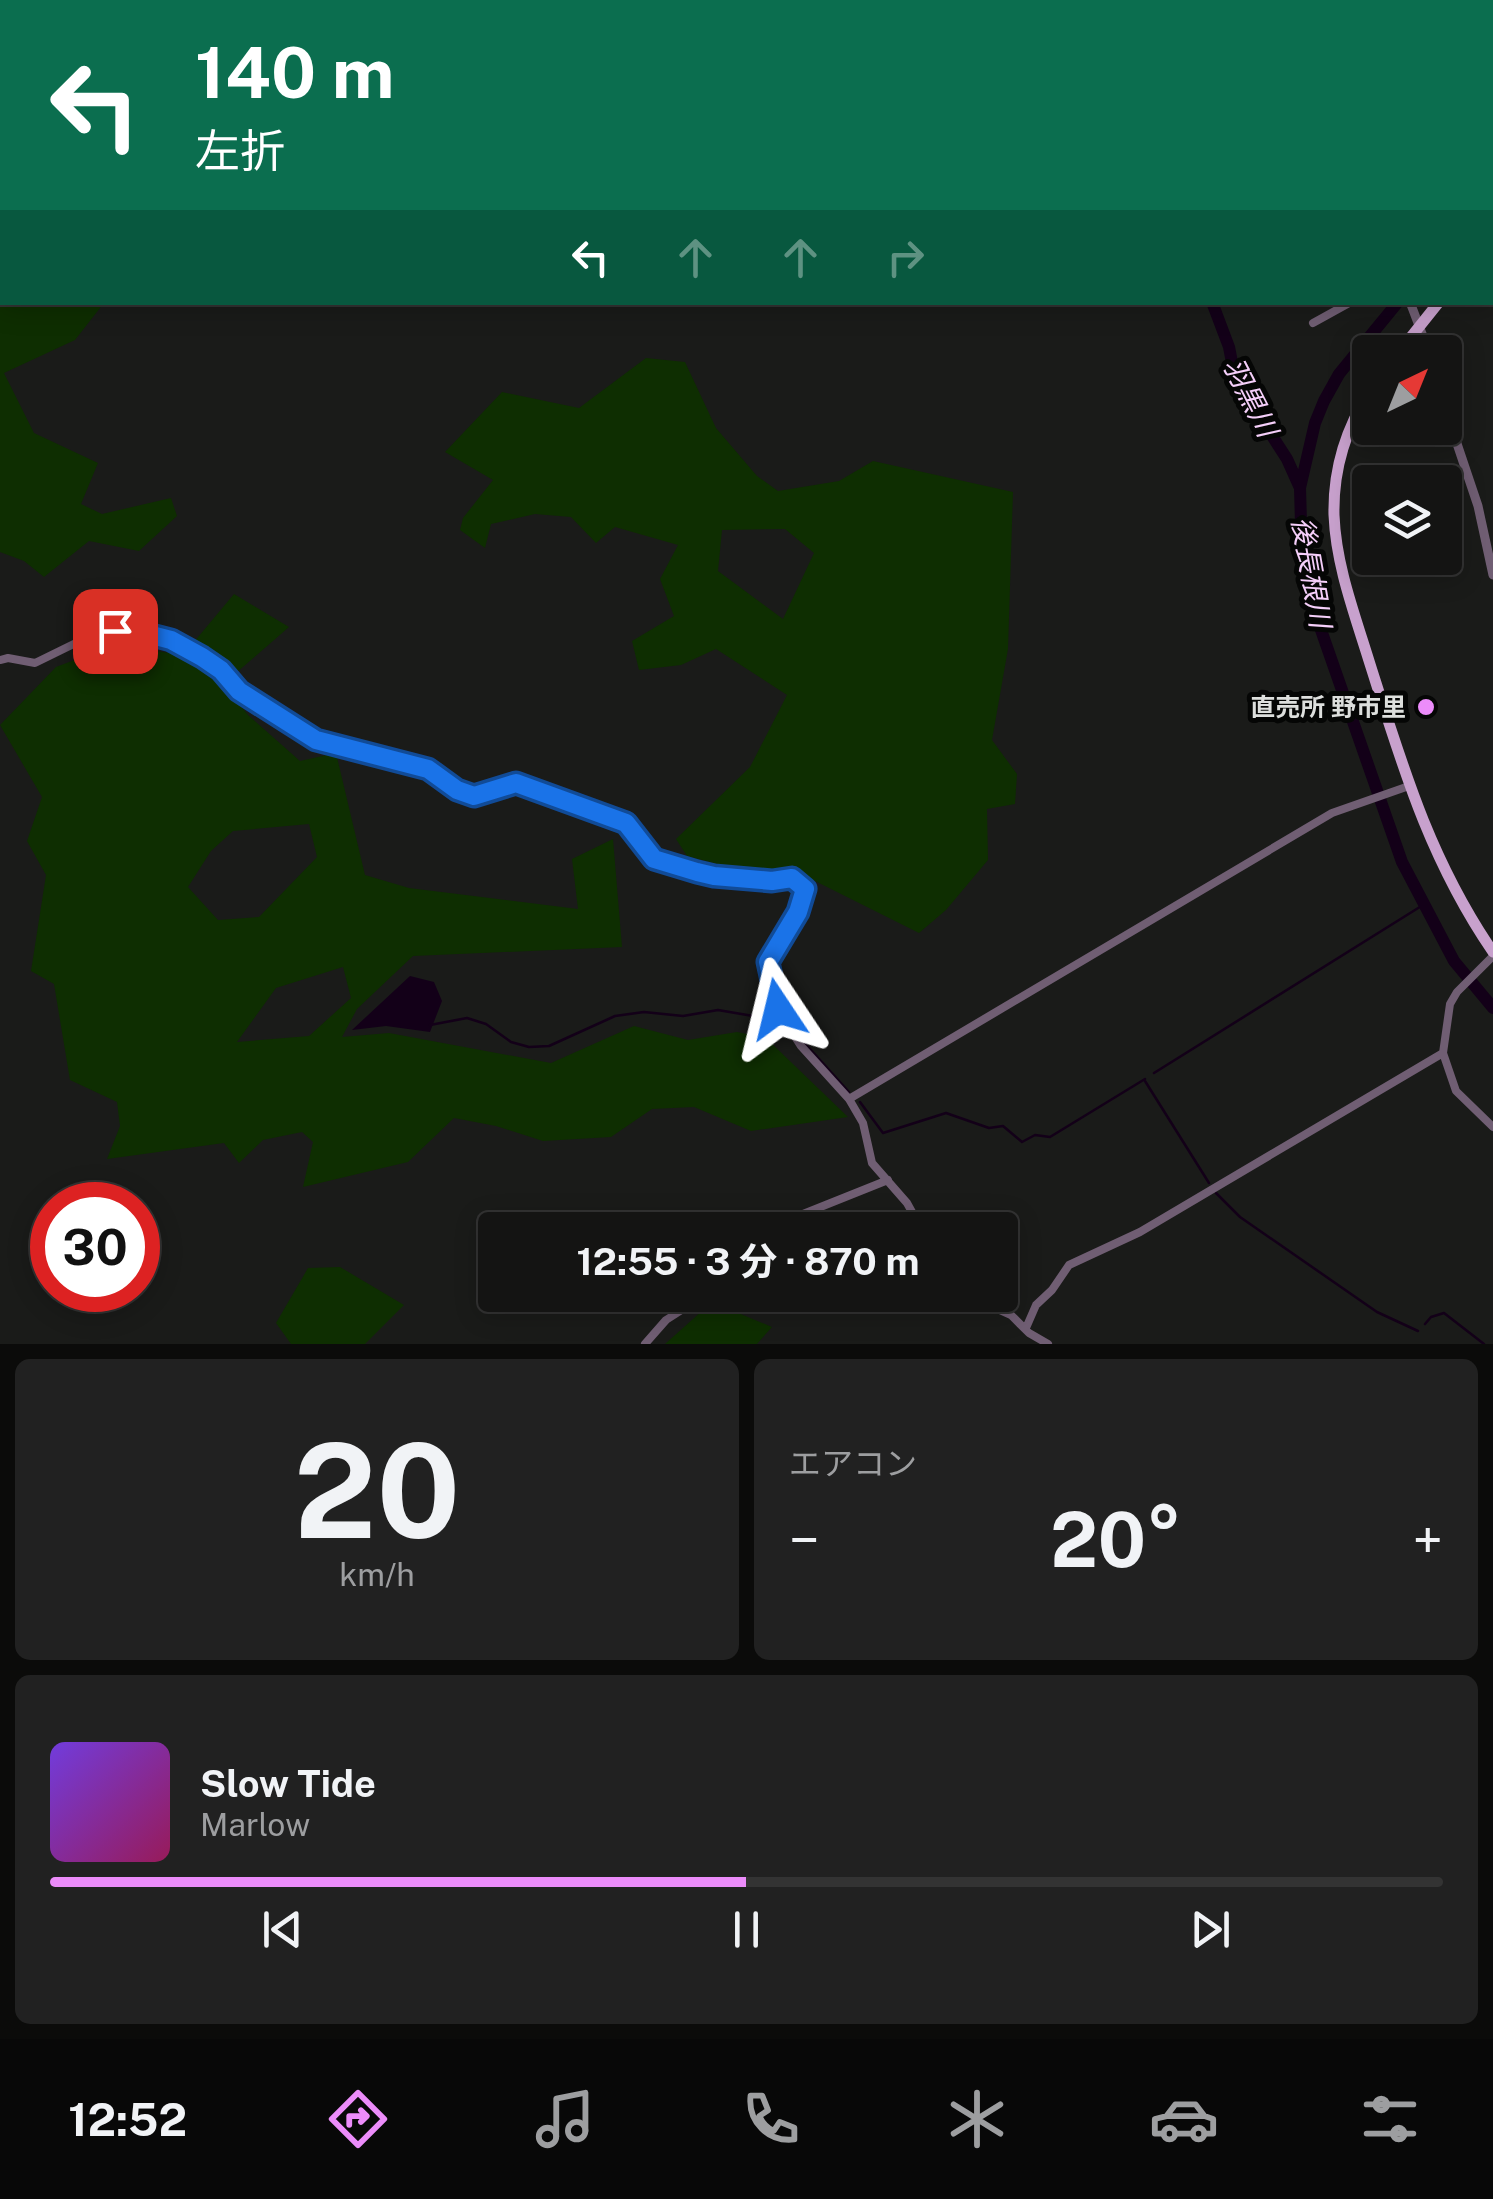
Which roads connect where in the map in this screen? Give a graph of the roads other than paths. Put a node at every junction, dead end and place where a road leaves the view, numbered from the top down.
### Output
1 (1346, 305) edge
2 (1411, 305) edge
3 (1437, 305) edge
4 (1313, 323) dead end
5 (1421, 327) junction
6 (1414, 335) edge
7 (1424, 335) edge
8 (1352, 431) edge
9 (1457, 445) edge
10 (1493, 575) edge
11 (0, 660) edge
12 (1410, 786) junction
13 (1493, 954) edge
14 (1442, 1052) junction
15 (849, 1099) junction
16 (1493, 1127) edge
17 (888, 1180) junction
18 (808, 1212) edge
19 (912, 1212) edge
20 (678, 1312) edge
21 (1004, 1312) edge
22 (1026, 1328) junction
23 (645, 1344) edge
24 (1048, 1344) edge

1 - 4 street
2 - 5 street
3 - 5 main road
5 - 6 main road
5 - 7 street
8 - 12 main road
9 - 10 street
11 - 15 street
12 - 13 main road
12 - 15 street
13 - 14 street
14 - 16 street
14 - 22 street
15 - 17 street
17 - 18 street
17 - 19 street
20 - 23 street
21 - 22 street
22 - 24 street

